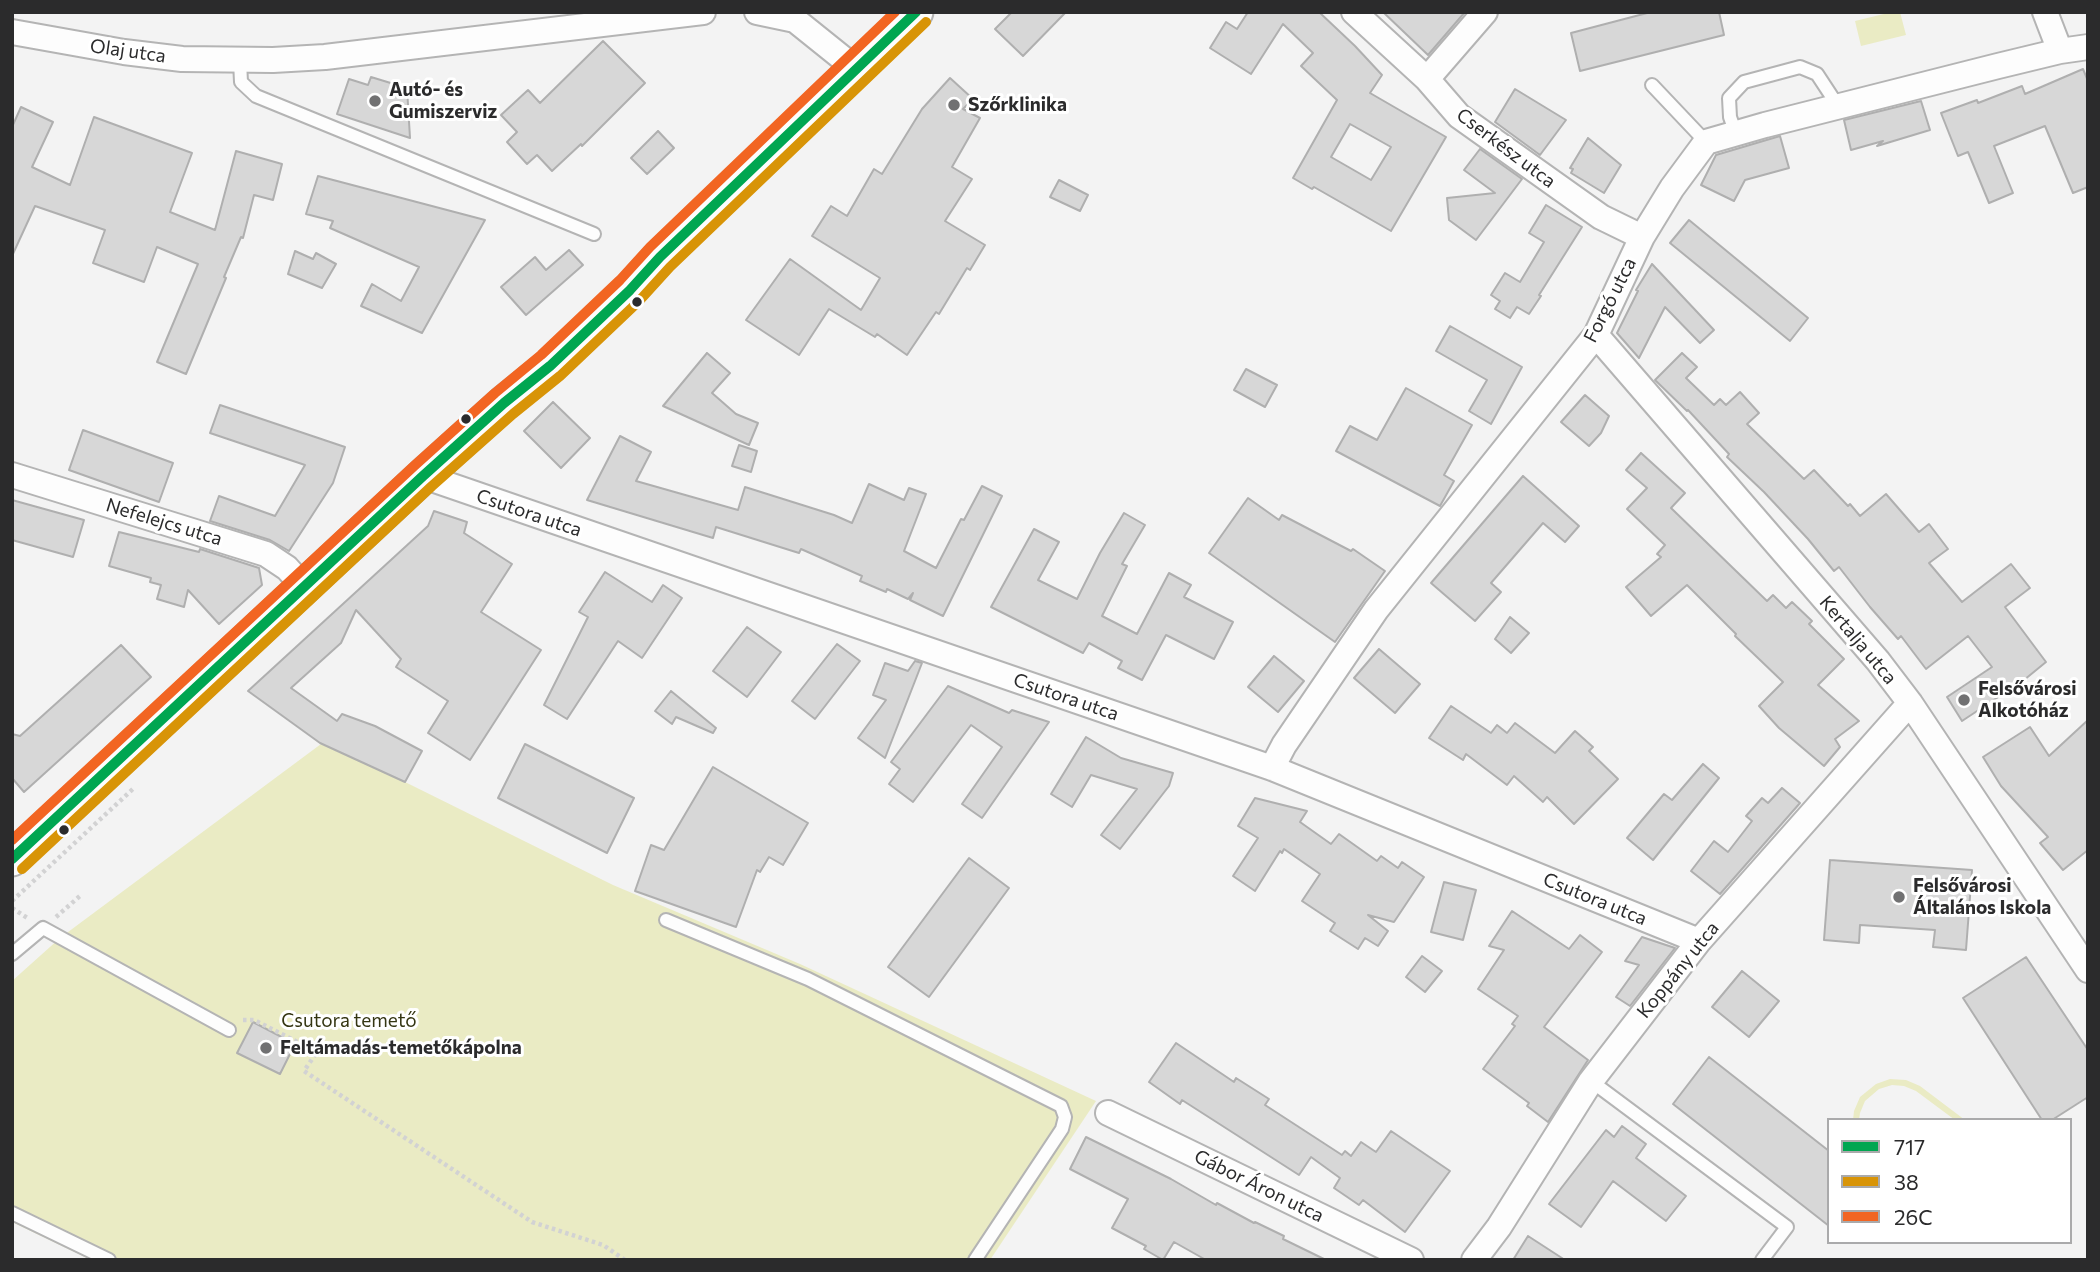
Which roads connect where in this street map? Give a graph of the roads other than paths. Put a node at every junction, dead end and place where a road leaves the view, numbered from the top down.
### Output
1 (703, 12) edge
2 (757, 12) edge
3 (916, 12) edge
4 (1353, 12) edge
5 (1485, 12) edge
6 (2045, 12) edge
7 (12, 32) edge
8 (2088, 47) edge
9 (2060, 51) junction
10 (240, 61) junction
11 (856, 69) junction
12 (1427, 79) junction
13 (1652, 85) dead end
14 (1838, 106) junction
15 (1735, 134) junction
16 (1706, 142) junction
17 (594, 234) dead end
18 (1642, 237) junction
19 (1597, 335) junction
20 (12, 475) edge
21 (423, 476) junction
22 (305, 588) junction
23 (1910, 703) junction
24 (1272, 768) junction
25 (12, 859) edge
26 (666, 920) dead end
27 (1699, 941) junction
28 (12, 954) edge
29 (2088, 970) edge
30 (229, 1030) road end
31 (1591, 1081) junction
32 (1108, 1113) dead end
33 (12, 1213) edge
34 (109, 1260) edge
35 (975, 1260) edge
36 (1411, 1260) edge
37 (1474, 1260) edge
38 (1762, 1260) edge

1 - 10 street, Olaj utca
2 - 11 street
3 - 11 main road
4 - 12 street, Cserkész utca
5 - 12 street
6 - 9 street
7 - 10 street, Olaj utca
8 - 9 street
9 - 14 street
10 - 17 lane
11 - 21 main road
12 - 18 street, Cserkész utca
13 - 16 lane
14 - 15 street
14 - 15 lane
15 - 16 street
16 - 18 street, Forgó utca
18 - 19 street, Forgó utca
19 - 23 street, Kertalja utca
19 - 24 street, Forgó utca
20 - 22 street, Nefelejcs utca
21 - 22 main road
21 - 24 street, Csutora utca
22 - 25 main road
23 - 27 street, Koppány utca
23 - 29 street, Kertalja utca
24 - 27 street, Csutora utca
26 - 35 lane
27 - 31 street, Koppány utca
28 - 30 lane
31 - 37 street, Koppány utca
31 - 38 lane
32 - 36 street, Gábor Áron utca
33 - 34 lane

